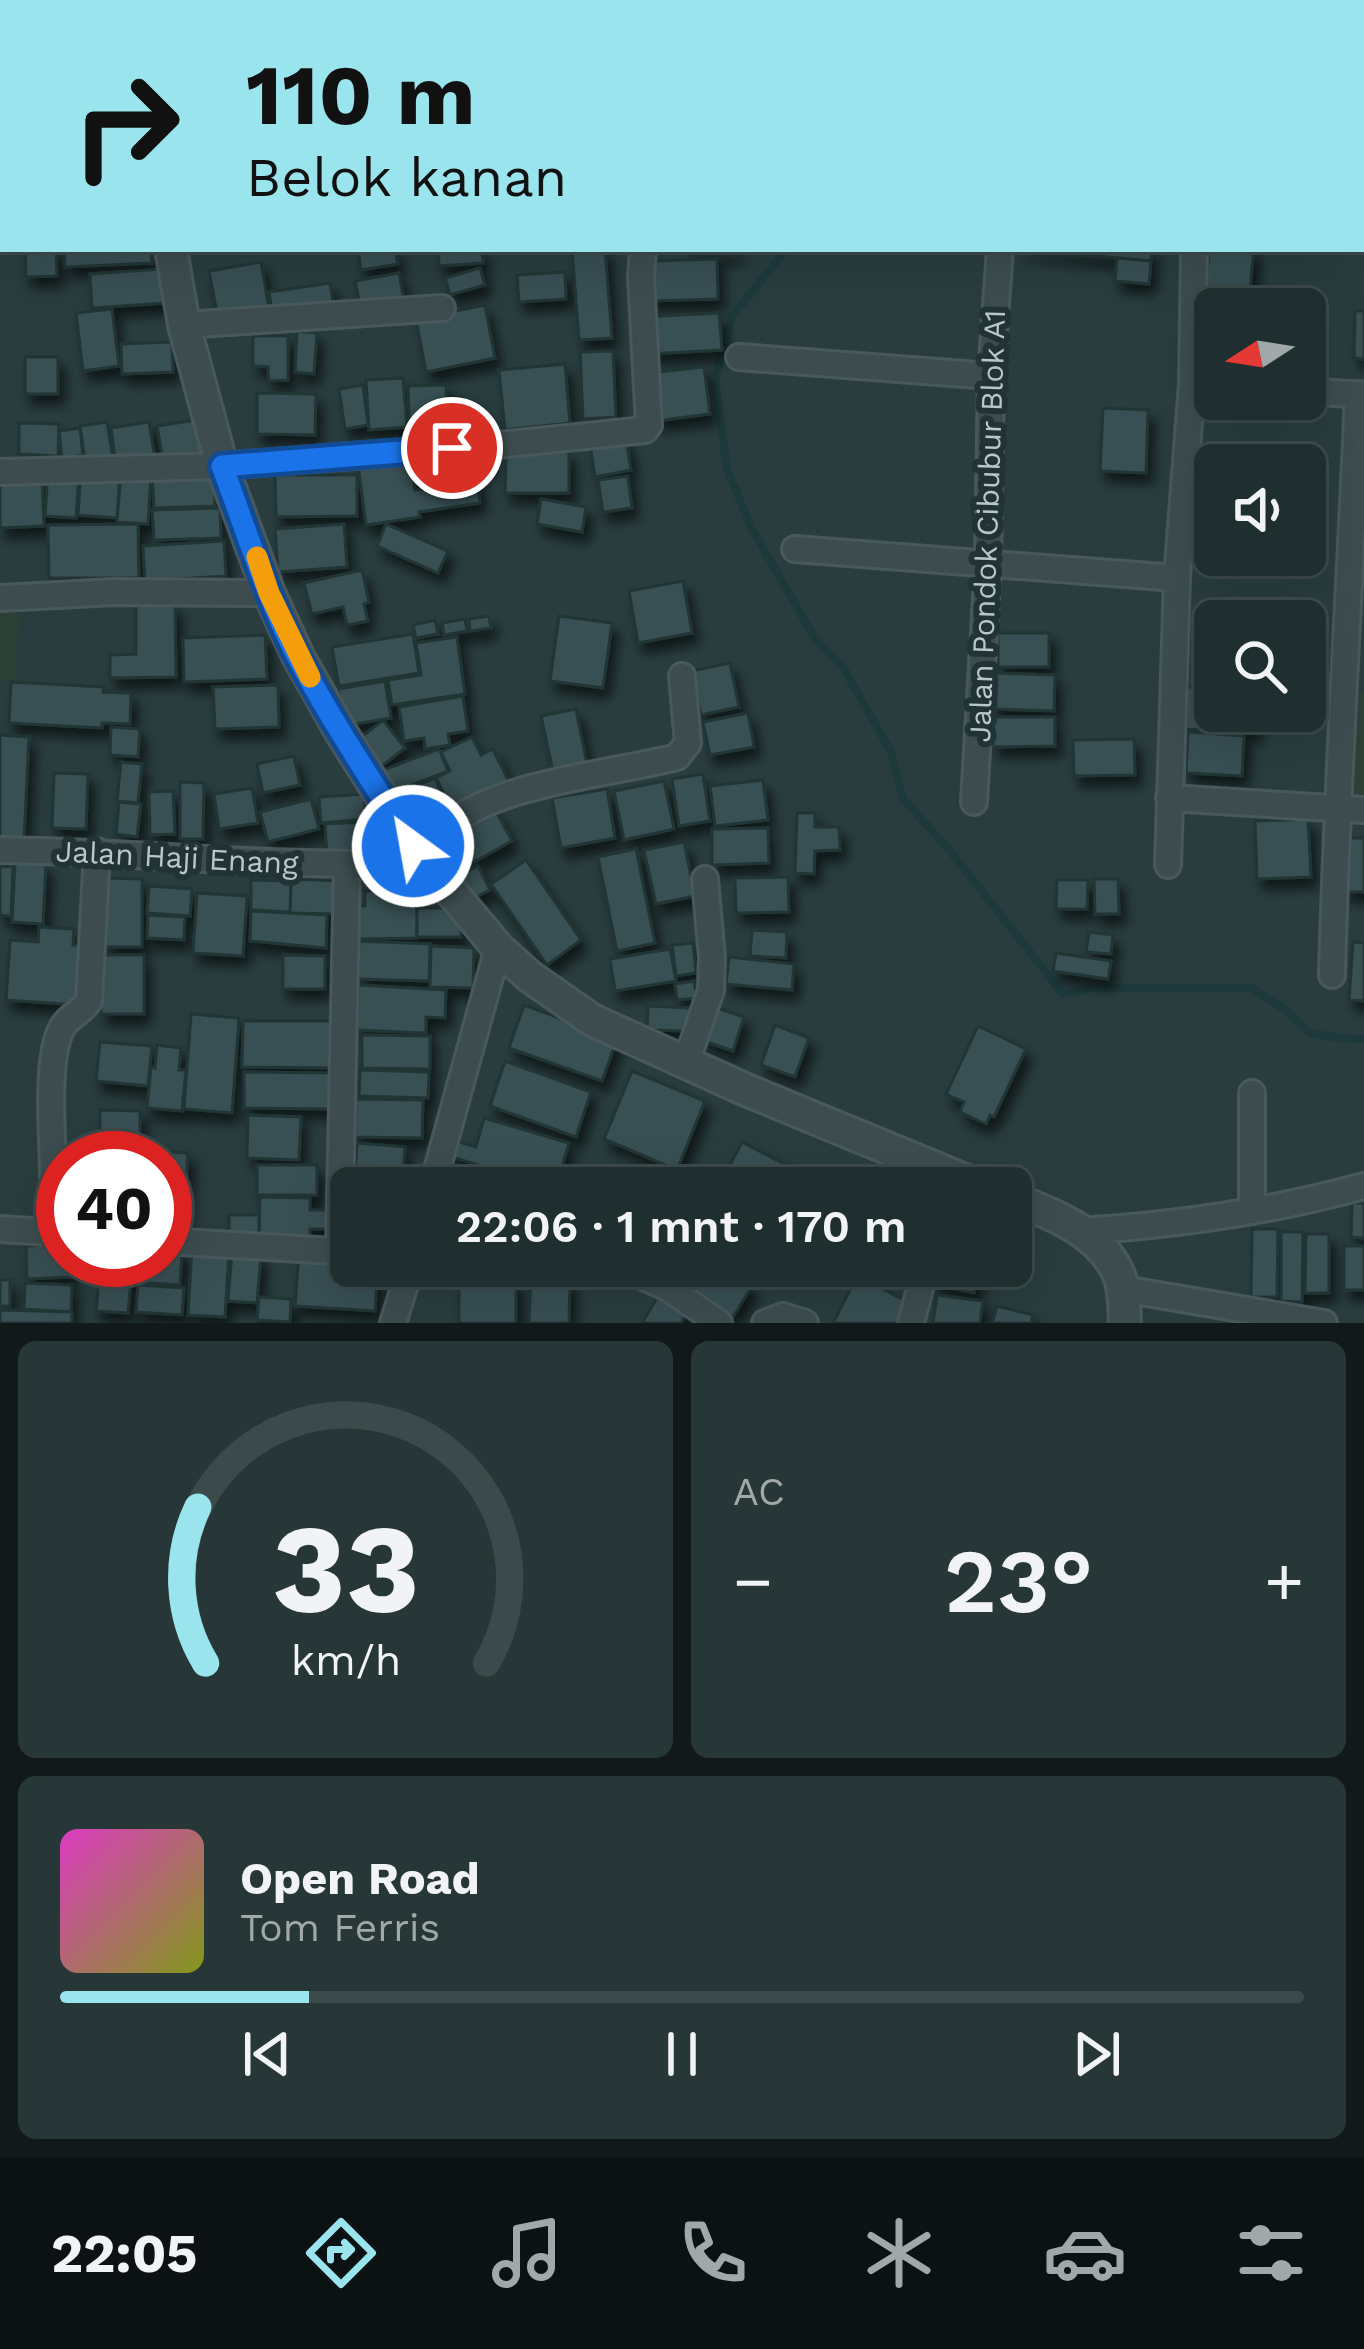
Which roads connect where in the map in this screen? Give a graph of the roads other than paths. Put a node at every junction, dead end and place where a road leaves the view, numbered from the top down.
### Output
1 (172, 252) edge
2 (643, 252) edge
3 (1000, 252) edge
4 (1194, 252) edge
5 (1197, 288) edge
6 (442, 308) dead end
7 (184, 325) junction
8 (739, 357) dead end
9 (991, 376) junction
10 (1326, 392) edge
11 (1361, 394) edge
12 (1199, 420) edge
13 (222, 466) junction
14 (0, 472) edge
15 (1358, 547) edge
16 (795, 549) dead end
17 (988, 562) junction
18 (1177, 578) junction
19 (269, 593) junction
20 (0, 598) edge
21 (682, 676) dead end
22 (1354, 691) edge
23 (1169, 798) junction
24 (974, 802) dead end
25 (1336, 808) junction
26 (1364, 810) edge
27 (0, 850) edge
28 (97, 851) junction
29 (426, 862) junction
30 (1168, 865) dead end
31 (347, 866) junction
32 (705, 878) dead end
33 (498, 948) junction
34 (1332, 975) dead end
35 (686, 1063) junction
36 (1252, 1093) dead end
37 (53, 1131) edge
38 (345, 1167) edge
39 (439, 1167) edge
40 (917, 1167) edge
41 (1364, 1186) edge
42 (1032, 1206) edge
43 (1252, 1211) junction
44 (0, 1229) edge
45 (36, 1231) edge
46 (1080, 1231) junction
47 (192, 1242) edge
48 (330, 1250) edge
49 (404, 1287) edge
50 (666, 1287) edge
51 (920, 1287) edge
52 (1123, 1289) junction
53 (393, 1323) edge
54 (719, 1323) edge
55 (765, 1323) edge
56 (805, 1323) edge
57 (911, 1323) edge
58 (1125, 1323) edge
59 (1324, 1323) edge

1 - 7 street
2 - 13 street
3 - 9 street, Jalan Pondok Cibubur Blok A1
4 - 5 street
6 - 7 street
7 - 13 street
8 - 9 street
9 - 17 street, Jalan Pondok Cibubur Blok A1
10 - 11 street
11 - 15 street
12 - 18 street
13 - 14 street
13 - 19 street
15 - 22 street
16 - 17 street
17 - 18 street
17 - 24 street, Jalan Pondok Cibubur Blok A1
18 - 23 street
19 - 20 street
19 - 29 street
21 - 29 street
22 - 25 street
23 - 25 street
23 - 30 street
25 - 26 street
25 - 34 street
27 - 28 street, Jalan Haji Enang
28 - 31 street, Jalan Haji Enang
28 - 37 street
29 - 31 street, Jalan Haji Enang
29 - 33 street
31 - 38 street
32 - 35 street
33 - 35 street
33 - 39 street
35 - 40 street
36 - 43 street
41 - 43 street
42 - 46 street
43 - 46 street
44 - 45 street
46 - 52 street
47 - 48 street
49 - 53 street
50 - 54 street
51 - 57 street
52 - 58 street
52 - 59 street
55 - 56 street

